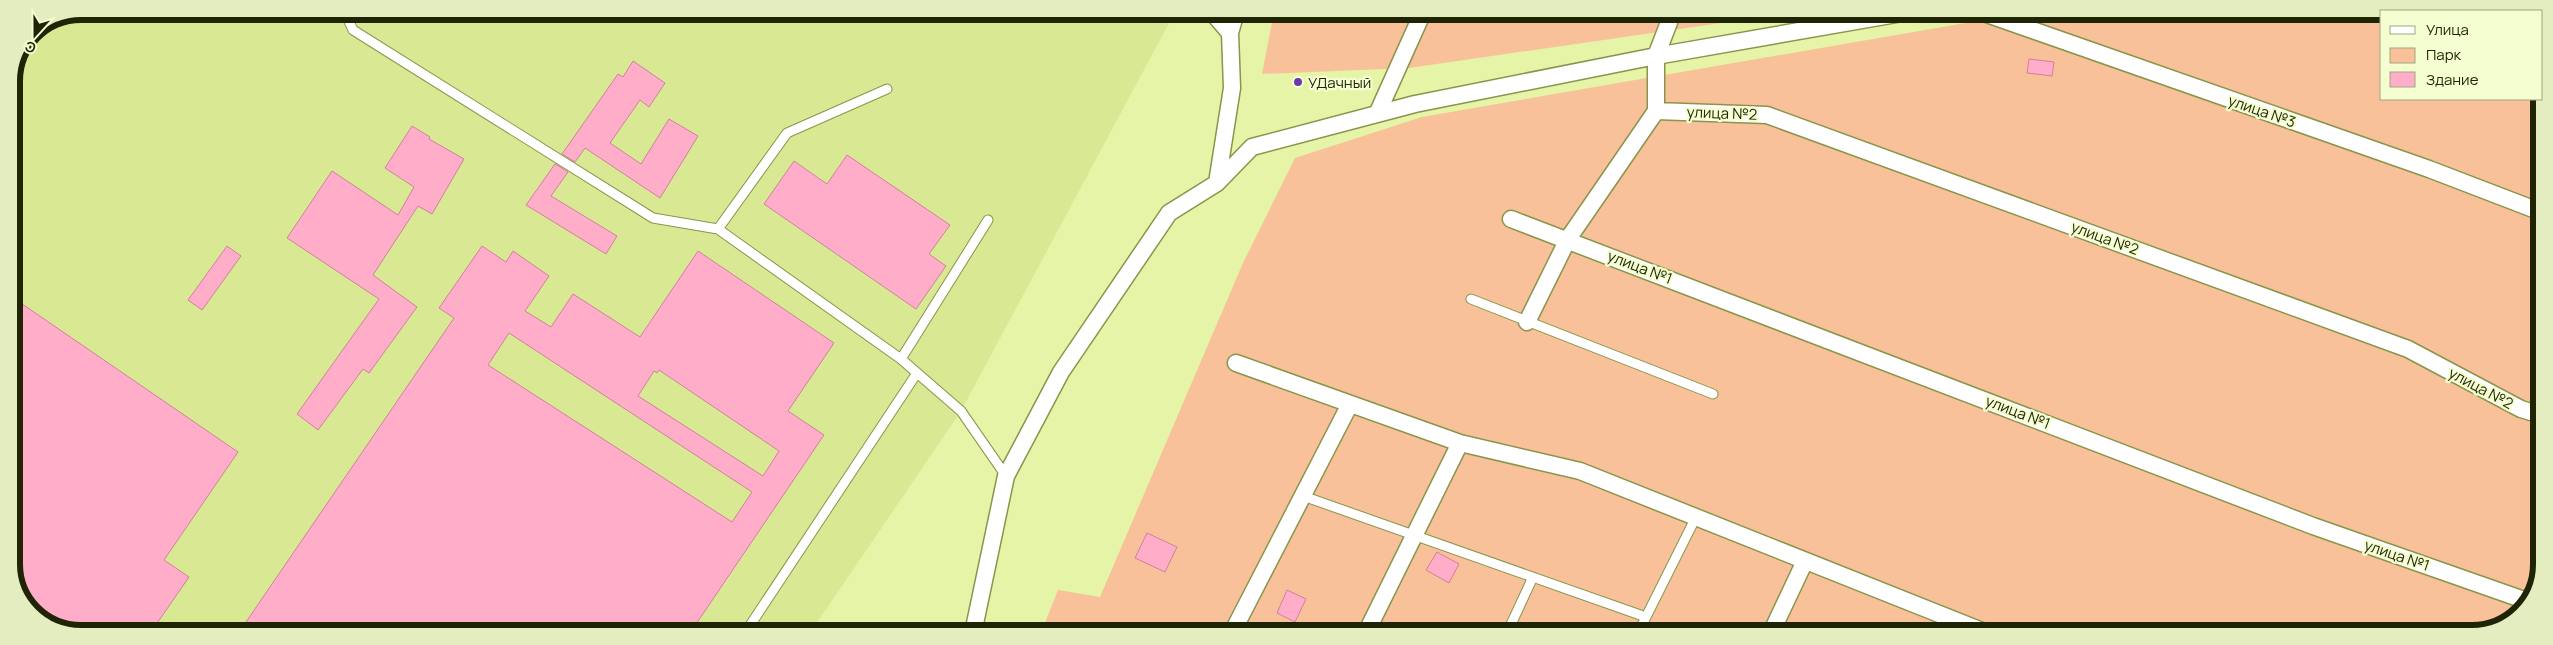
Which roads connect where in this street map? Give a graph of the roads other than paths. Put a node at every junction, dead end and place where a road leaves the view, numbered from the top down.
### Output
1 (348, 20) edge
2 (1219, 20) edge
3 (1234, 20) edge
4 (1419, 20) edge
5 (1670, 20) edge
6 (1834, 20) edge
7 (2005, 20) edge
8 (1230, 33) junction
9 (1656, 56) junction
10 (887, 89) dead end
11 (1656, 111) junction
12 (1378, 112) junction
13 (1217, 183) junction
14 (2533, 209) edge
15 (1511, 219) dead end
16 (988, 220) dead end
17 (718, 229) junction
18 (1568, 239) junction
19 (1471, 300) dead end
20 (1527, 322) junction
21 (901, 359) junction
22 (1236, 363) dead end
23 (917, 373) junction
24 (1712, 394) dead end
25 (1350, 404) junction
26 (2533, 413) edge
27 (1460, 443) junction
28 (1006, 476) junction
29 (1303, 496) junction
30 (1696, 517) junction
31 (1414, 535) junction
32 (1805, 561) junction
33 (1533, 577) junction
34 (2522, 599) edge
35 (1646, 617) junction
36 (751, 625) edge
37 (975, 625) edge
38 (1236, 625) edge
39 (1370, 625) edge
40 (1511, 625) edge
41 (1642, 625) edge
42 (1775, 625) edge
43 (1950, 625) edge

1 - 17 lane
2 - 8 street
3 - 8 street
4 - 12 street
5 - 9 street
6 - 9 street
7 - 14 street, улица №3
8 - 13 street
9 - 11 street
9 - 12 street
10 - 17 lane
11 - 18 street
11 - 26 street, улица №2
12 - 13 street
13 - 28 street
15 - 18 street, улица №1
16 - 21 lane
17 - 21 lane
18 - 20 street
18 - 34 street, улица №1
19 - 20 lane
20 - 24 lane
21 - 23 lane
22 - 25 street
23 - 28 lane
23 - 36 lane
25 - 27 street
25 - 29 street
27 - 30 street
27 - 31 street
28 - 37 street
29 - 31 lane
29 - 38 street
30 - 32 street
30 - 35 lane
31 - 33 lane
31 - 39 street
32 - 42 street
32 - 43 street
33 - 35 lane
33 - 40 lane
35 - 41 lane

